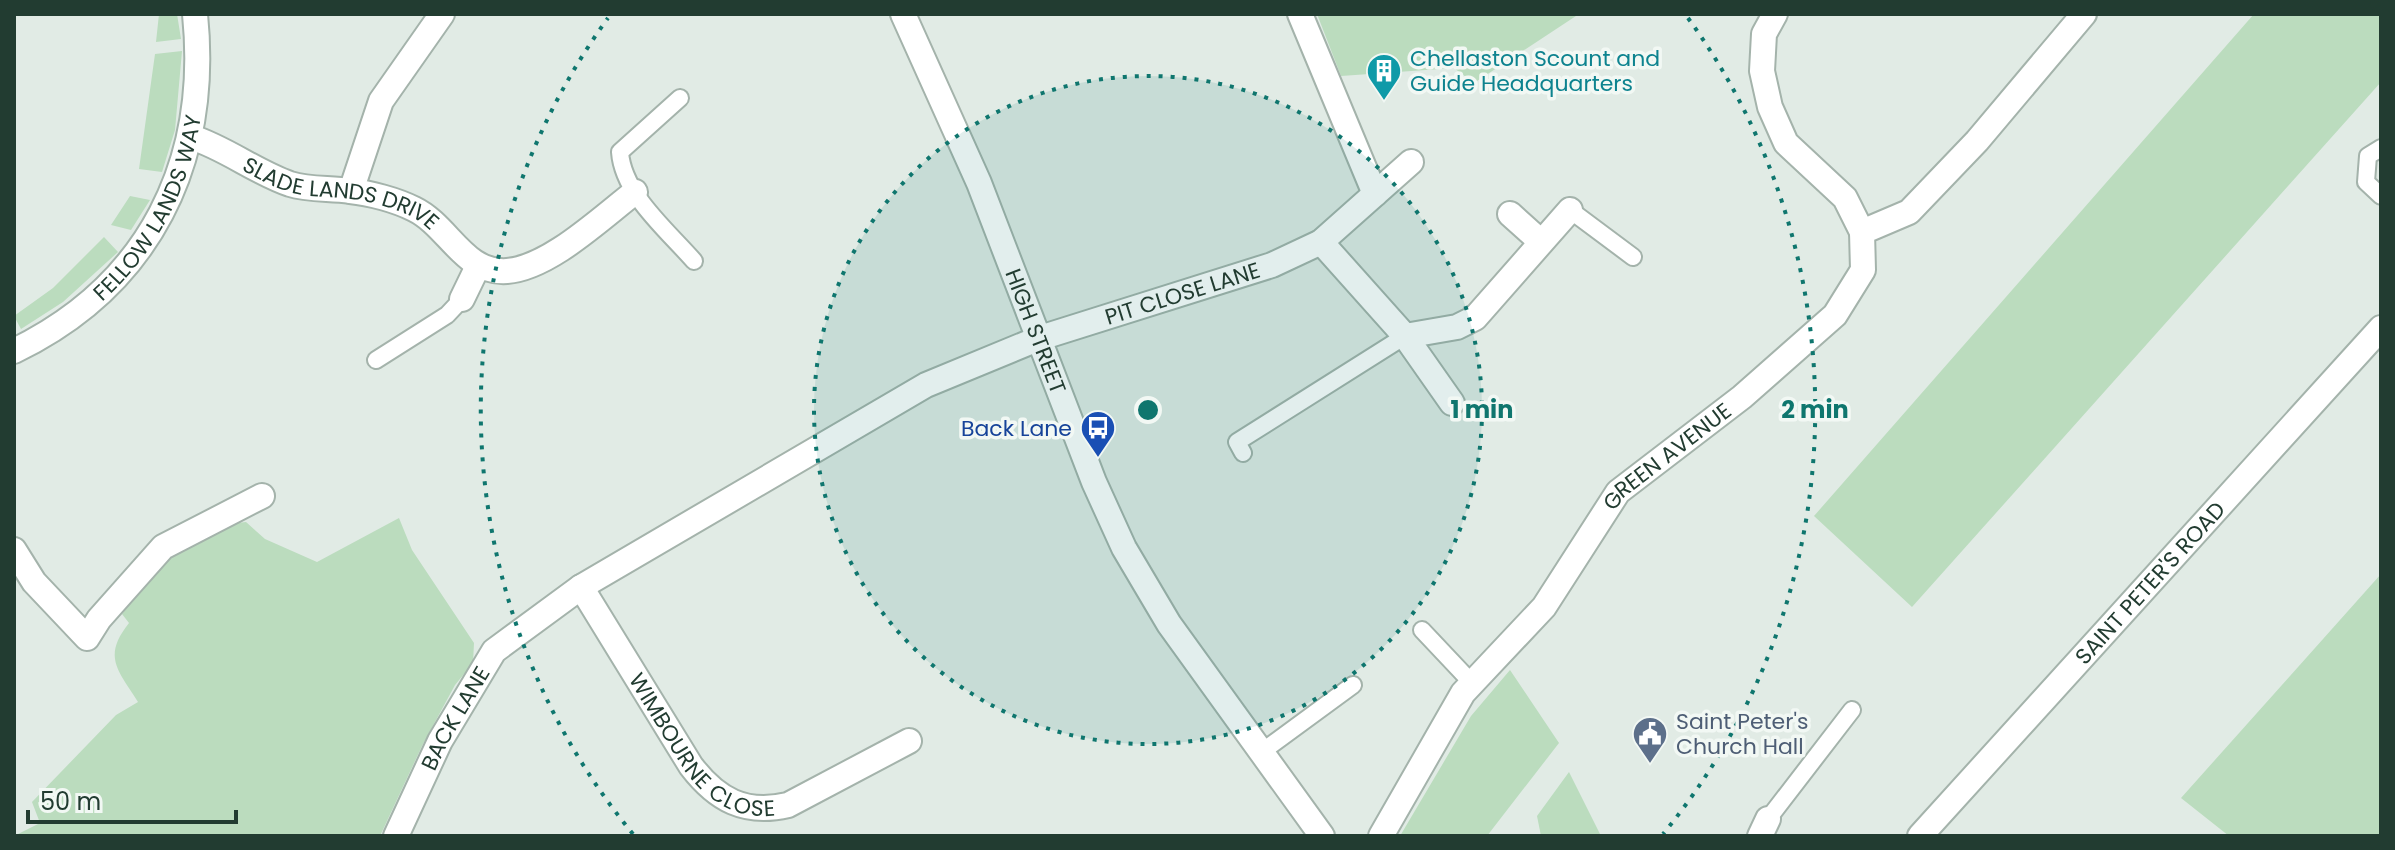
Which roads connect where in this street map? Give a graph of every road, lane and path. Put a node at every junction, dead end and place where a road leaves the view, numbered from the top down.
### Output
1 (195, 14) edge
2 (442, 14) edge
3 (903, 14) edge
4 (1300, 14) edge
5 (1775, 14) edge
6 (2084, 14) edge
7 (680, 98) dead end
8 (191, 137) junction
9 (2381, 148) edge
10 (1411, 162) dead end
11 (351, 191) junction
12 (635, 192) junction
13 (1375, 194) junction
14 (2381, 196) edge
15 (1570, 210) joint
16 (1510, 214) dead end
17 (1862, 232) junction
18 (1321, 242) junction
19 (1541, 242) junction
20 (1633, 257) dead end
21 (694, 261) dead end
22 (478, 266) junction
23 (462, 299) joint
24 (2381, 328) edge
25 (1405, 336) junction
26 (1040, 338) junction
27 (14, 351) edge
28 (376, 360) dead end
29 (1452, 403) dead end
30 (1243, 453) dead end
31 (262, 496) dead end
32 (14, 550) edge
33 (581, 587) junction
34 (1422, 630) dead end
35 (1472, 683) junction
36 (1353, 685) dead end
37 (1852, 710) dead end
38 (909, 741) dead end
39 (1263, 751) junction
40 (1764, 828) edge
41 (396, 836) edge
42 (1322, 836) edge
43 (1381, 836) edge
44 (1920, 836) edge

1 - 8 street, FELLOW LANDS WAY
2 - 11 street
3 - 26 street, HIGH STREET
4 - 13 street
5 - 17 street
6 - 17 street
7 - 12 lane
8 - 11 street, SLADE LANDS DRIVE
8 - 27 street, FELLOW LANDS WAY
9 - 14 lane
10 - 13 street, PIT CLOSE LANE
11 - 22 street, SLADE LANDS DRIVE
12 - 21 lane
12 - 22 street
13 - 18 street, PIT CLOSE LANE
15 - 19 street
15 - 20 lane
16 - 19 street
17 - 35 street, GREEN AVENUE
18 - 25 street
18 - 26 street, PIT CLOSE LANE
19 - 25 street
22 - 23 street
23 - 28 lane
24 - 44 street, SAINT PETER'S ROAD
25 - 29 street
25 - 30 lane
26 - 33 street, BACK LANE
26 - 39 street, HIGH STREET
31 - 32 street
33 - 38 street, WIMBOURNE CLOSE
33 - 41 street, BACK LANE
34 - 35 lane
35 - 43 street, GREEN AVENUE
36 - 39 lane
37 - 40 lane
39 - 42 street, HIGH STREET

